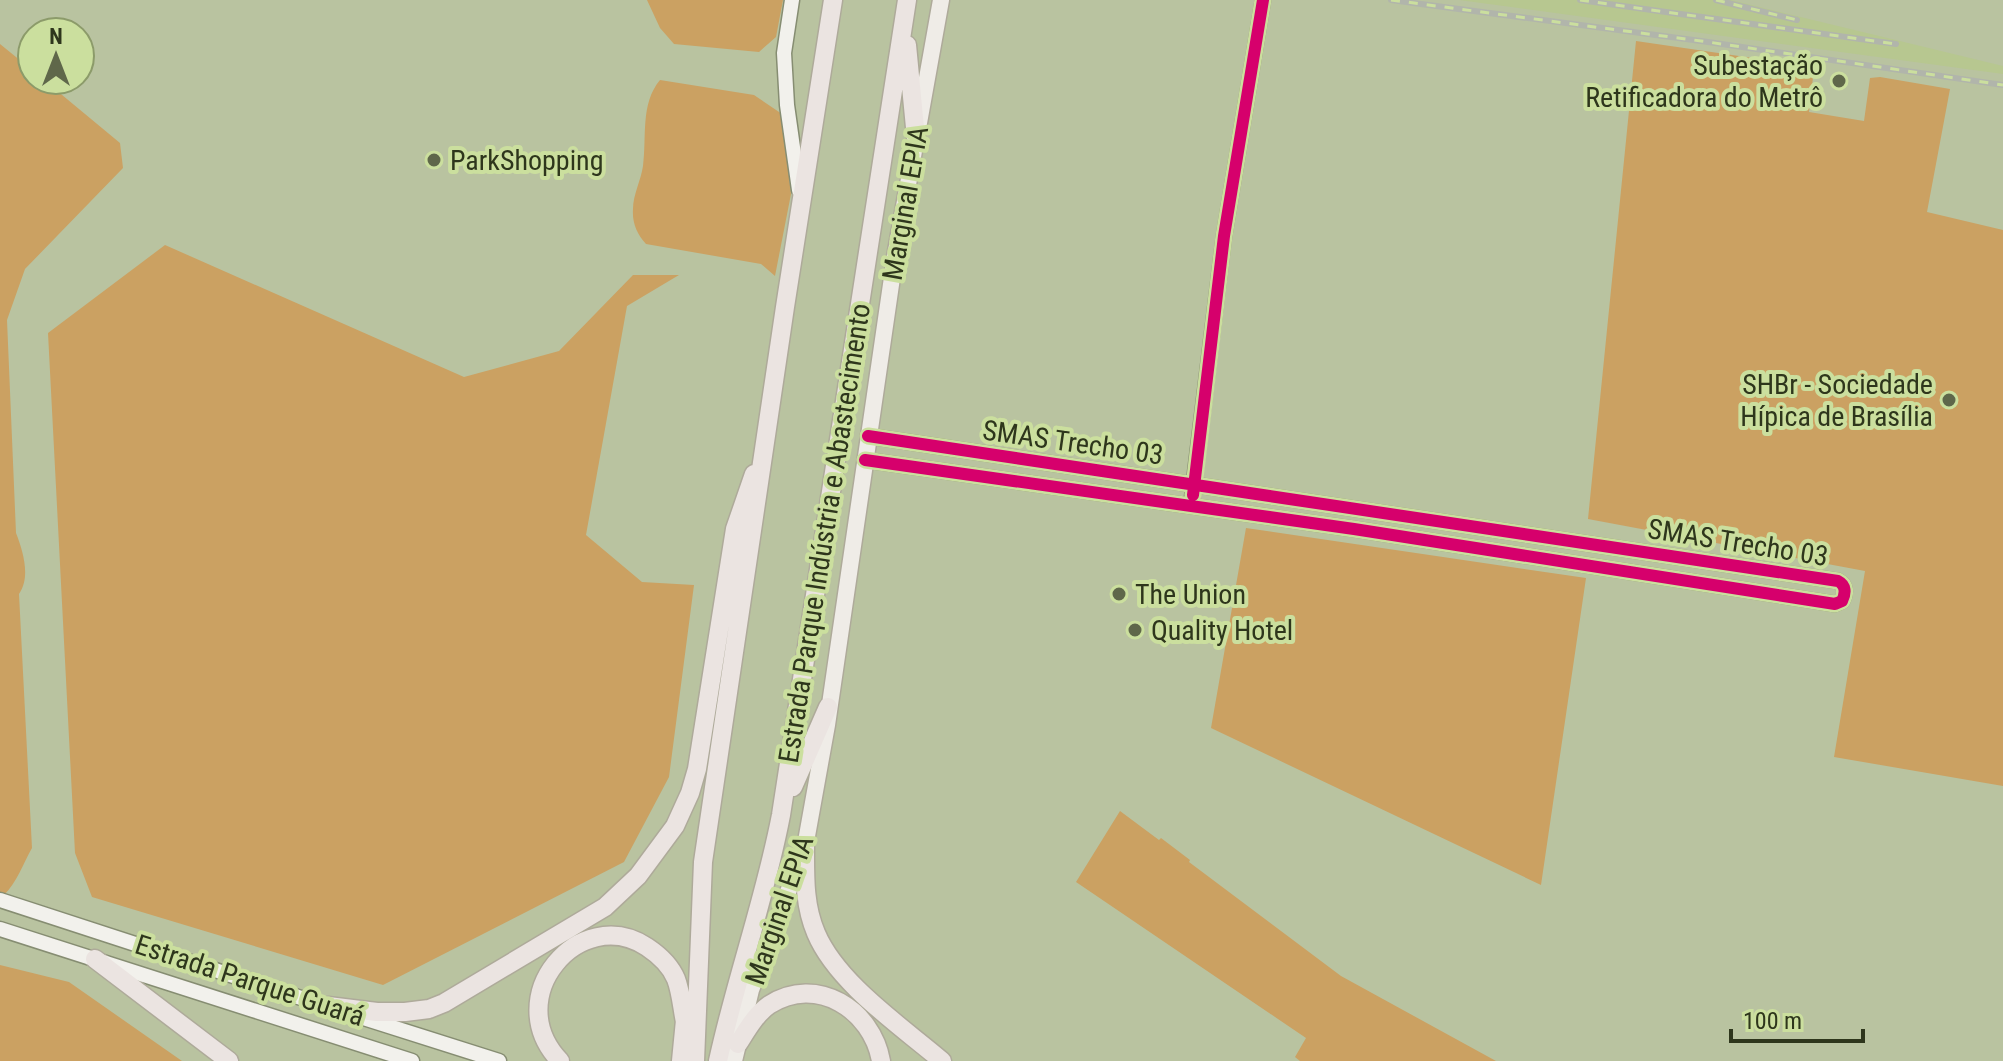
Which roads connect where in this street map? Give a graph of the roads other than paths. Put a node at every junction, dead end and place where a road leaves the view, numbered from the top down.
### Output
1 (792, 0) edge
2 (833, 0) edge
3 (941, 0) edge
4 (1263, 0) edge
5 (905, 9) edge
6 (916, 138) junction
7 (801, 205) junction
8 (868, 436) junction
9 (910, 442) junction
10 (765, 449) junction
11 (865, 460) junction
12 (907, 465) junction
13 (1194, 484) junction
14 (1191, 506) junction
15 (1363, 510) junction
16 (1359, 530) junction
17 (828, 707) junction
18 (781, 815) junction
19 (805, 847) junction
20 (703, 862) junction
21 (0, 900) edge
22 (0, 929) edge
23 (95, 959) junction
24 (735, 992) junction
25 (328, 1006) junction
26 (685, 1022) junction
27 (737, 1047) edge
28 (229, 1061) edge
29 (412, 1061) edge
30 (499, 1061) edge
31 (560, 1061) edge
32 (681, 1061) edge
33 (695, 1061) edge
34 (718, 1061) edge
35 (881, 1061) edge
36 (942, 1061) edge

1 - 7 street
2 - 7 highway
3 - 6 main road, Marginal EPIA
4 - 13 street
5 - 6 highway
5 - 18 highway, Estrada Parque Indústria e Abastecimento
6 - 8 main road, Marginal EPIA
7 - 10 highway
8 - 9 street, SMAS Trecho 03
8 - 11 main road, Marginal EPIA
9 - 12 street
9 - 13 street, SMAS Trecho 03
10 - 20 highway
10 - 25 highway
11 - 12 street, SMAS Trecho 03
11 - 17 main road, Marginal EPIA
12 - 14 street, SMAS Trecho 03
13 - 14 street
13 - 15 street, SMAS Trecho 03
14 - 16 street, SMAS Trecho 03
15 - 16 street
15 - 16 street, SMAS Trecho 03
17 - 18 highway
17 - 19 main road, Marginal EPIA
18 - 24 highway, Estrada Parque Indústria e Abastecimento
19 - 27 main road, Marginal EPIA
19 - 36 highway
20 - 26 highway
20 - 33 highway
21 - 25 street, Estrada Parque Guará
22 - 23 street, Estrada Parque Guará
23 - 28 highway
23 - 29 street, Estrada Parque Guará
24 - 27 highway
24 - 34 highway, Estrada Parque Indústria e Abastecimento
25 - 30 street, Estrada Parque Guará
26 - 31 highway
26 - 32 highway
27 - 35 highway

